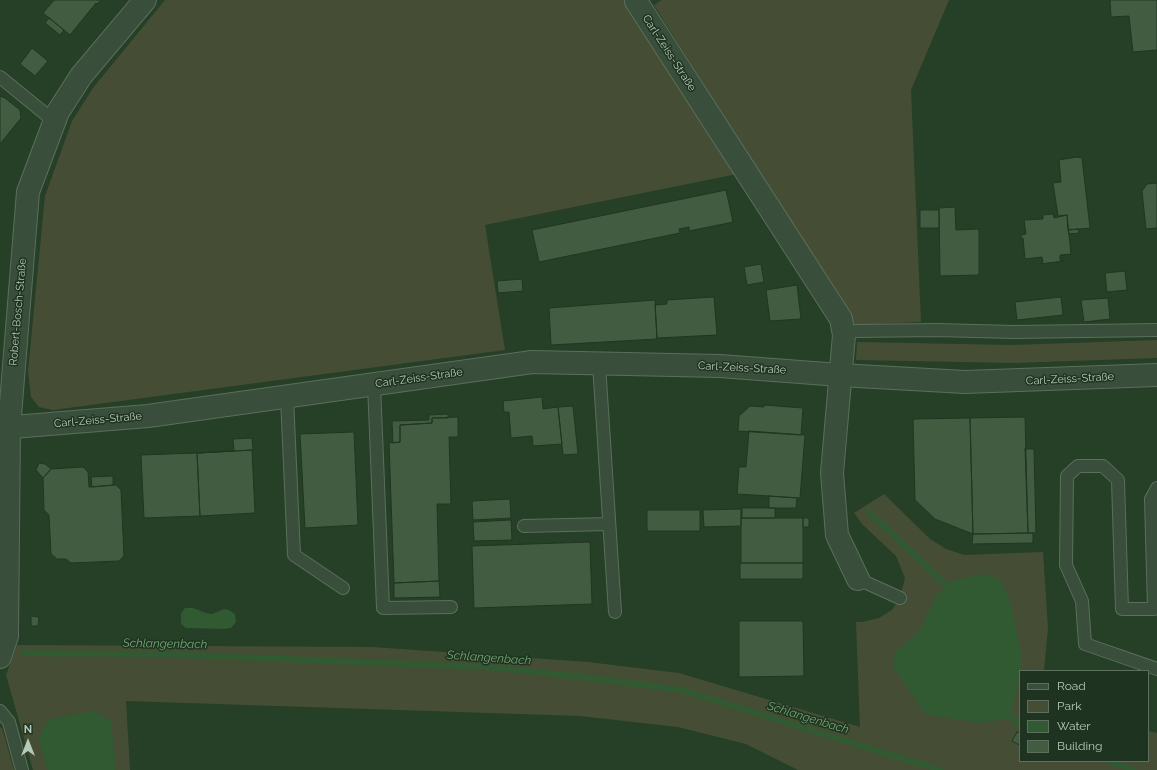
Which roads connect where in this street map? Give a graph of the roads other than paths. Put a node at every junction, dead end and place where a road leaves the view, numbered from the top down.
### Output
1 (145, 0) edge
2 (636, 1) edge
3 (0, 78) edge
4 (54, 121) junction
5 (1157, 330) edge
6 (844, 335) junction
7 (599, 364) junction
8 (840, 375) junction
9 (1157, 375) edge
10 (374, 384) junction
11 (287, 398) junction
12 (4, 428) edge
13 (1157, 488) edge
14 (609, 524) junction
15 (524, 526) dead end
16 (858, 579) joint
17 (343, 588) dead end
18 (900, 598) dead end
19 (451, 607) dead end
20 (615, 612) dead end
21 (0, 657) edge
22 (1157, 669) edge
23 (0, 711) edge
24 (22, 770) edge

1 - 4 street, Robert-Bosch-Straße
2 - 6 street, Carl-Zeiss-Straße
3 - 4 lane
4 - 12 street, Robert-Bosch-Straße
5 - 6 lane
6 - 8 street, Carl-Zeiss-Straße
7 - 8 street, Carl-Zeiss-Straße
7 - 10 street, Carl-Zeiss-Straße
7 - 14 lane
8 - 9 street, Carl-Zeiss-Straße
8 - 16 street, Carl-Zeiss-Straße
10 - 11 street, Carl-Zeiss-Straße
10 - 19 lane
11 - 12 street, Carl-Zeiss-Straße
11 - 17 lane
12 - 21 street, Robert-Bosch-Straße
13 - 22 lane
14 - 15 lane
14 - 20 lane
16 - 18 lane
23 - 24 lane

